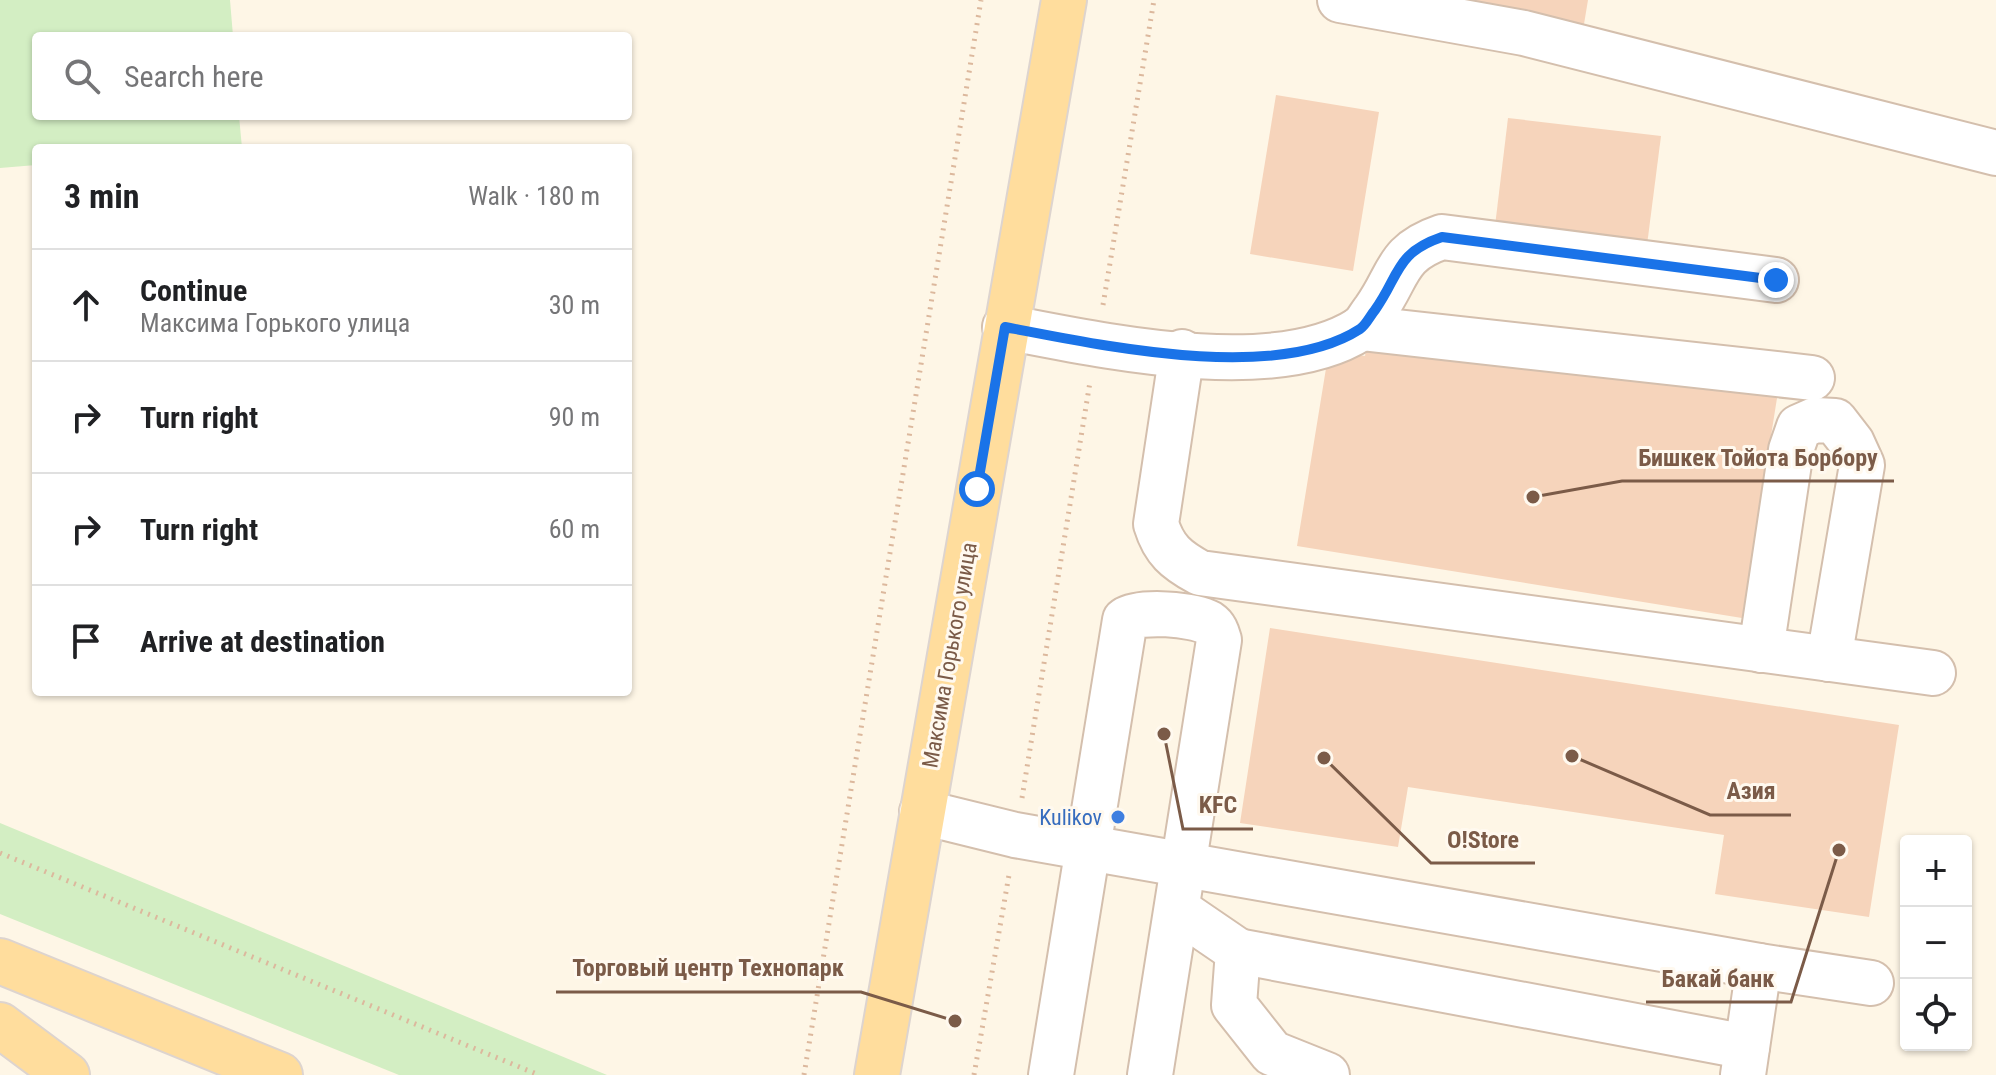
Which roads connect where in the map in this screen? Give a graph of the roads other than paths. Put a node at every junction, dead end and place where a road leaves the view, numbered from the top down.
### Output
1 (1064, 0) edge
2 (1340, 0) edge
3 (1996, 153) edge
4 (1776, 280) dead end
5 (1005, 327) junction
6 (1361, 328) junction
7 (1182, 352) junction
8 (1812, 378) dead end
9 (1761, 650) junction
10 (1829, 659) junction
11 (1933, 673) dead end
12 (922, 812) junction
13 (1090, 848) junction
14 (1185, 865) junction
15 (1178, 910) junction
16 (1238, 951) junction
17 (0, 961) edge
18 (1759, 966) junction
19 (1871, 983) dead end
20 (0, 1025) edge
21 (1745, 1061) edge
22 (67, 1075) edge
23 (280, 1075) edge
24 (877, 1075) edge
25 (1051, 1075) edge
26 (1150, 1075) edge
27 (1327, 1075) edge

1 - 5 main road, Максима Горького улица
2 - 3 lane
4 - 6 lane
5 - 7 lane
5 - 12 main road, Максима Горького улица
6 - 7 lane
6 - 8 lane
7 - 9 lane
9 - 10 lane
9 - 10 lane
10 - 11 lane
12 - 13 lane
12 - 24 main road, Максима Горького улица
13 - 14 lane
13 - 14 lane
13 - 25 lane
14 - 15 lane
14 - 18 lane
15 - 16 lane
15 - 26 lane
16 - 21 lane
16 - 27 lane
17 - 23 main road
18 - 19 lane
18 - 21 lane
20 - 22 main road

